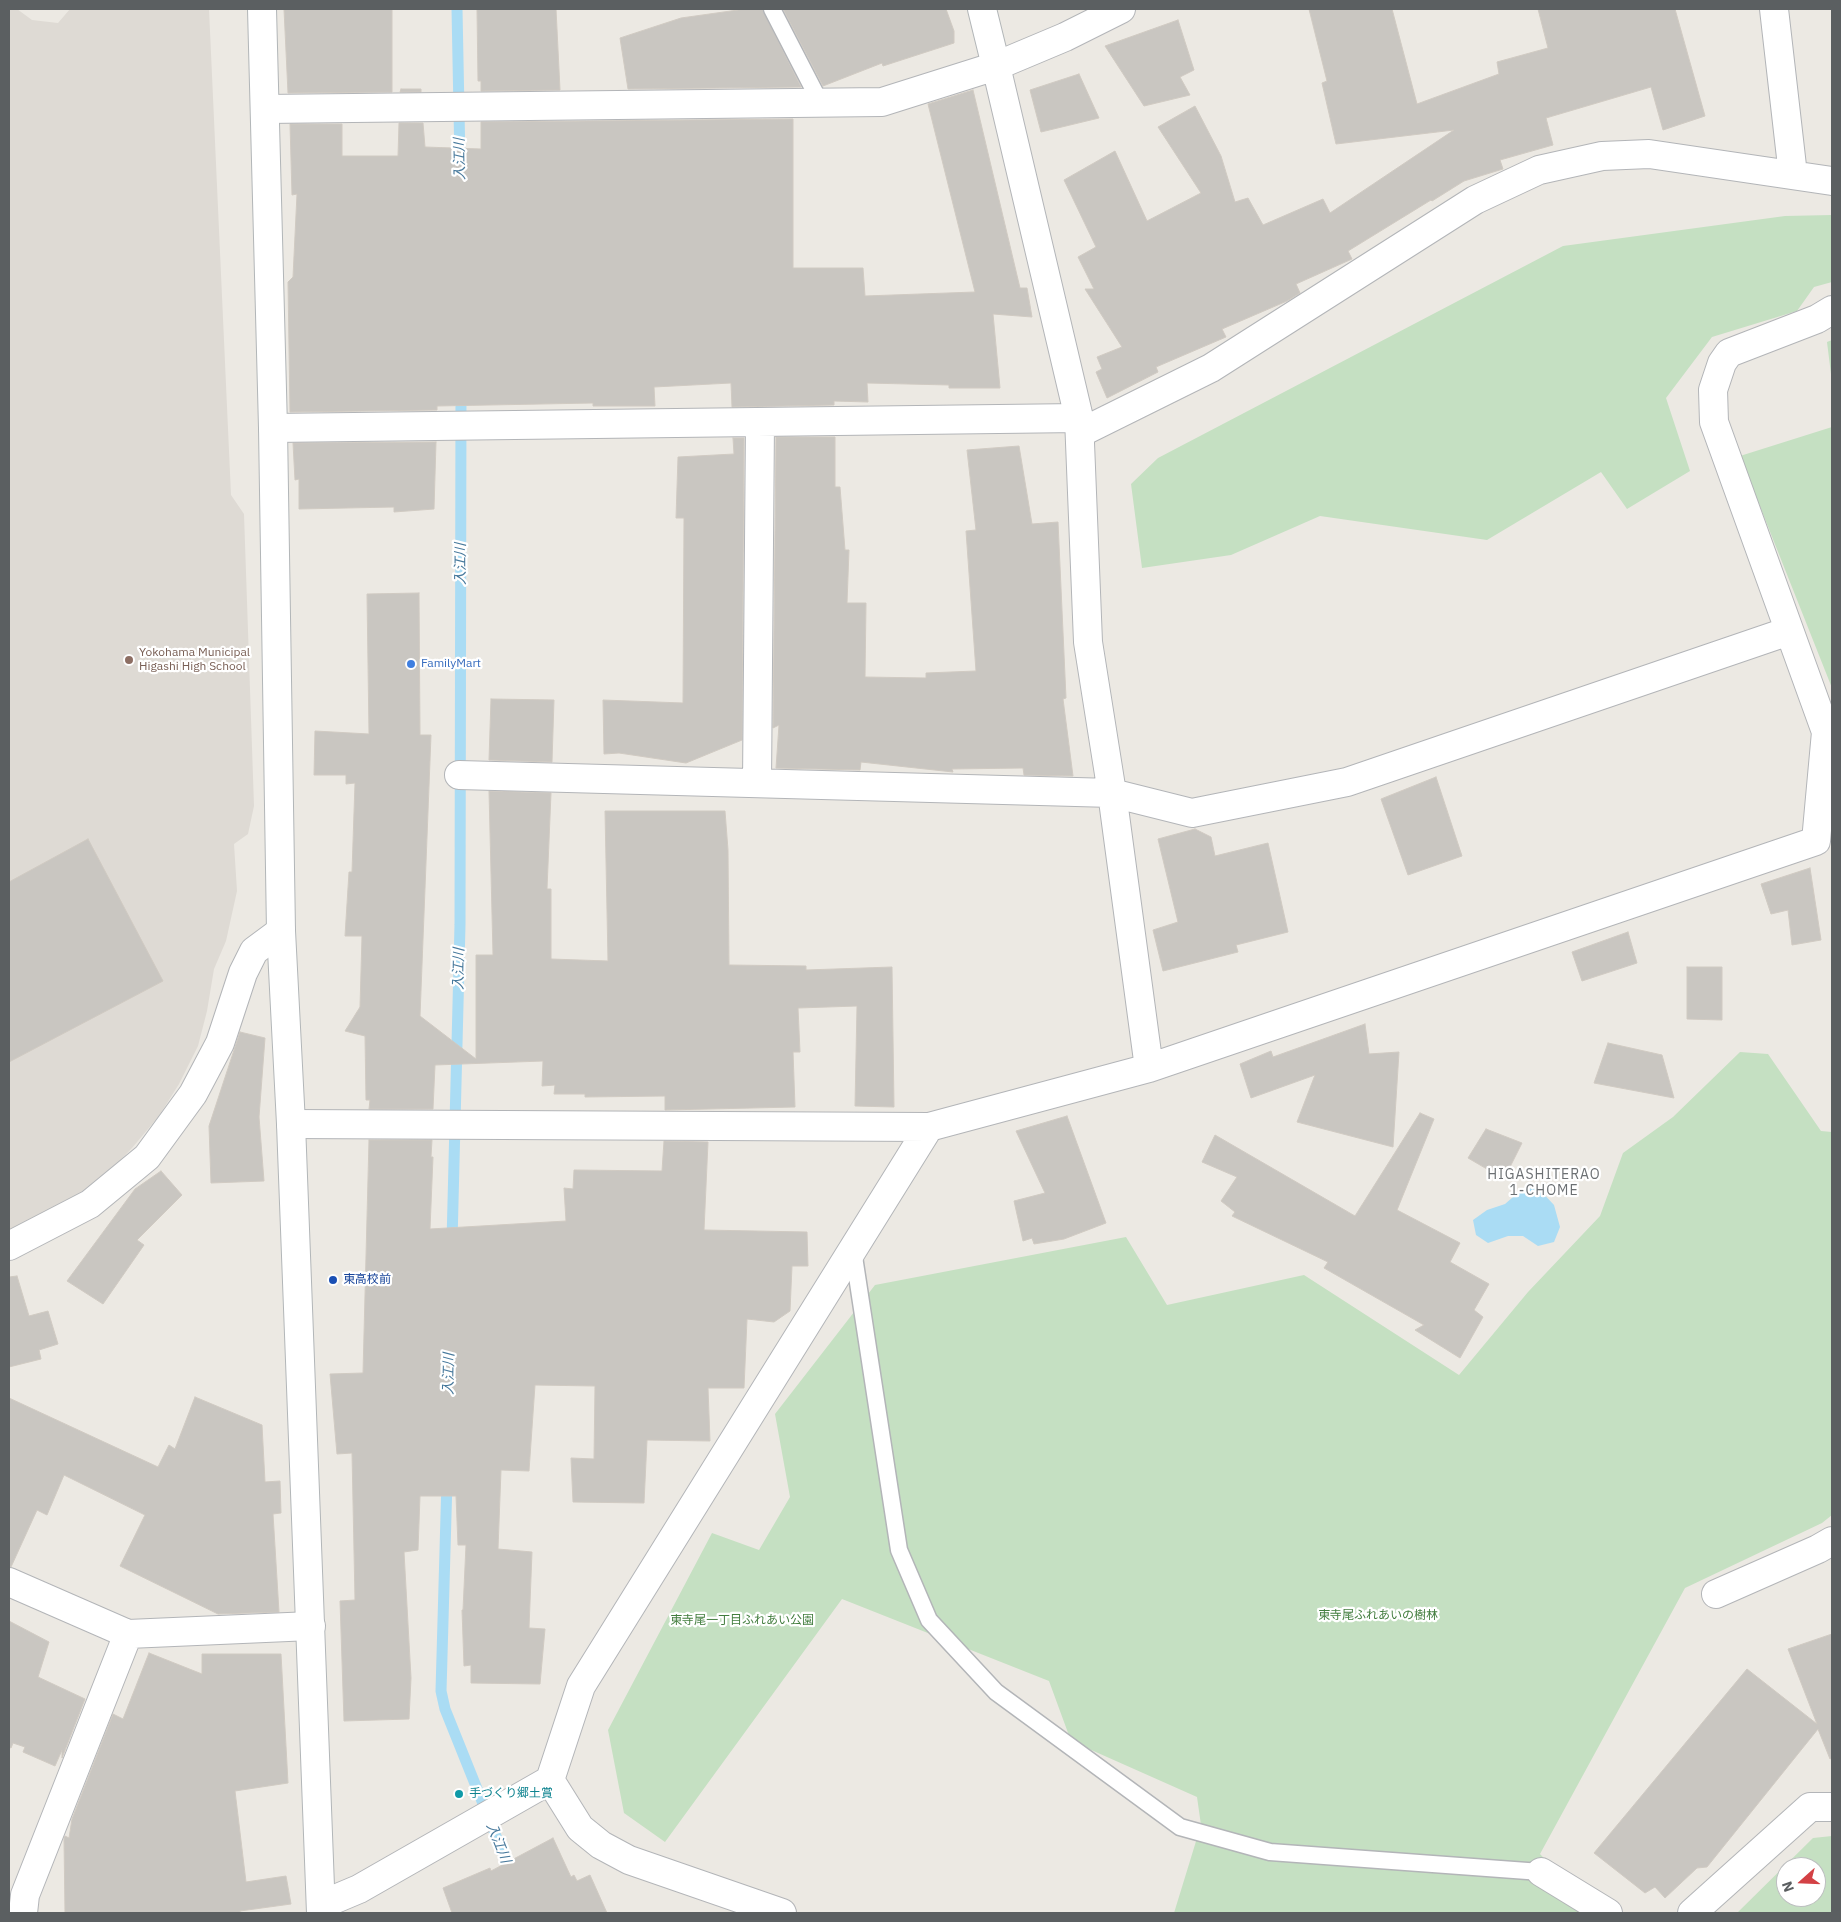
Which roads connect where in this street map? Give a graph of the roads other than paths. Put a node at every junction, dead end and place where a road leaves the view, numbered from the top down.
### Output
1 (262, 9) edge
2 (772, 9) edge
3 (982, 9) edge
4 (1120, 9) edge
5 (1774, 9) edge
6 (996, 66) junction
7 (820, 102) junction
8 (265, 109) junction
9 (1793, 175) junction
10 (1832, 181) edge
11 (1832, 310) edge
12 (760, 422) junction
13 (1079, 426) junction
14 (273, 428) junction
15 (1789, 631) junction
16 (458, 775) dead end
17 (757, 783) junction
18 (1112, 793) junction
19 (281, 931) junction
20 (1149, 1068) junction
21 (291, 1124) junction
22 (929, 1127) junction
23 (9, 1246) edge
24 (852, 1250) junction
25 (1832, 1541) edge
26 (9, 1582) edge
27 (1716, 1594) dead end
28 (311, 1626) junction
29 (128, 1634) junction
30 (550, 1780) junction
31 (1832, 1807) edge
32 (1541, 1872) joint
33 (321, 1909) edge
34 (22, 1913) edge
35 (782, 1913) edge
36 (1608, 1913) edge
37 (1692, 1913) edge

1 - 8 street
2 - 7 lane
3 - 6 street
4 - 6 street
5 - 9 street
6 - 7 street
6 - 13 street
7 - 8 street
8 - 14 street
9 - 10 street
9 - 13 street
11 - 15 street
12 - 13 street
12 - 14 street
12 - 17 street
13 - 18 street
14 - 19 street
15 - 18 street
15 - 20 street
16 - 17 street
17 - 18 street
18 - 20 street
19 - 21 street
19 - 23 street
20 - 22 street
21 - 22 street
21 - 28 street
22 - 24 street
24 - 30 street
24 - 32 lane
25 - 27 street
26 - 29 street
28 - 29 street
28 - 33 street
29 - 34 street
30 - 33 street
30 - 35 street
31 - 37 street
32 - 36 street

